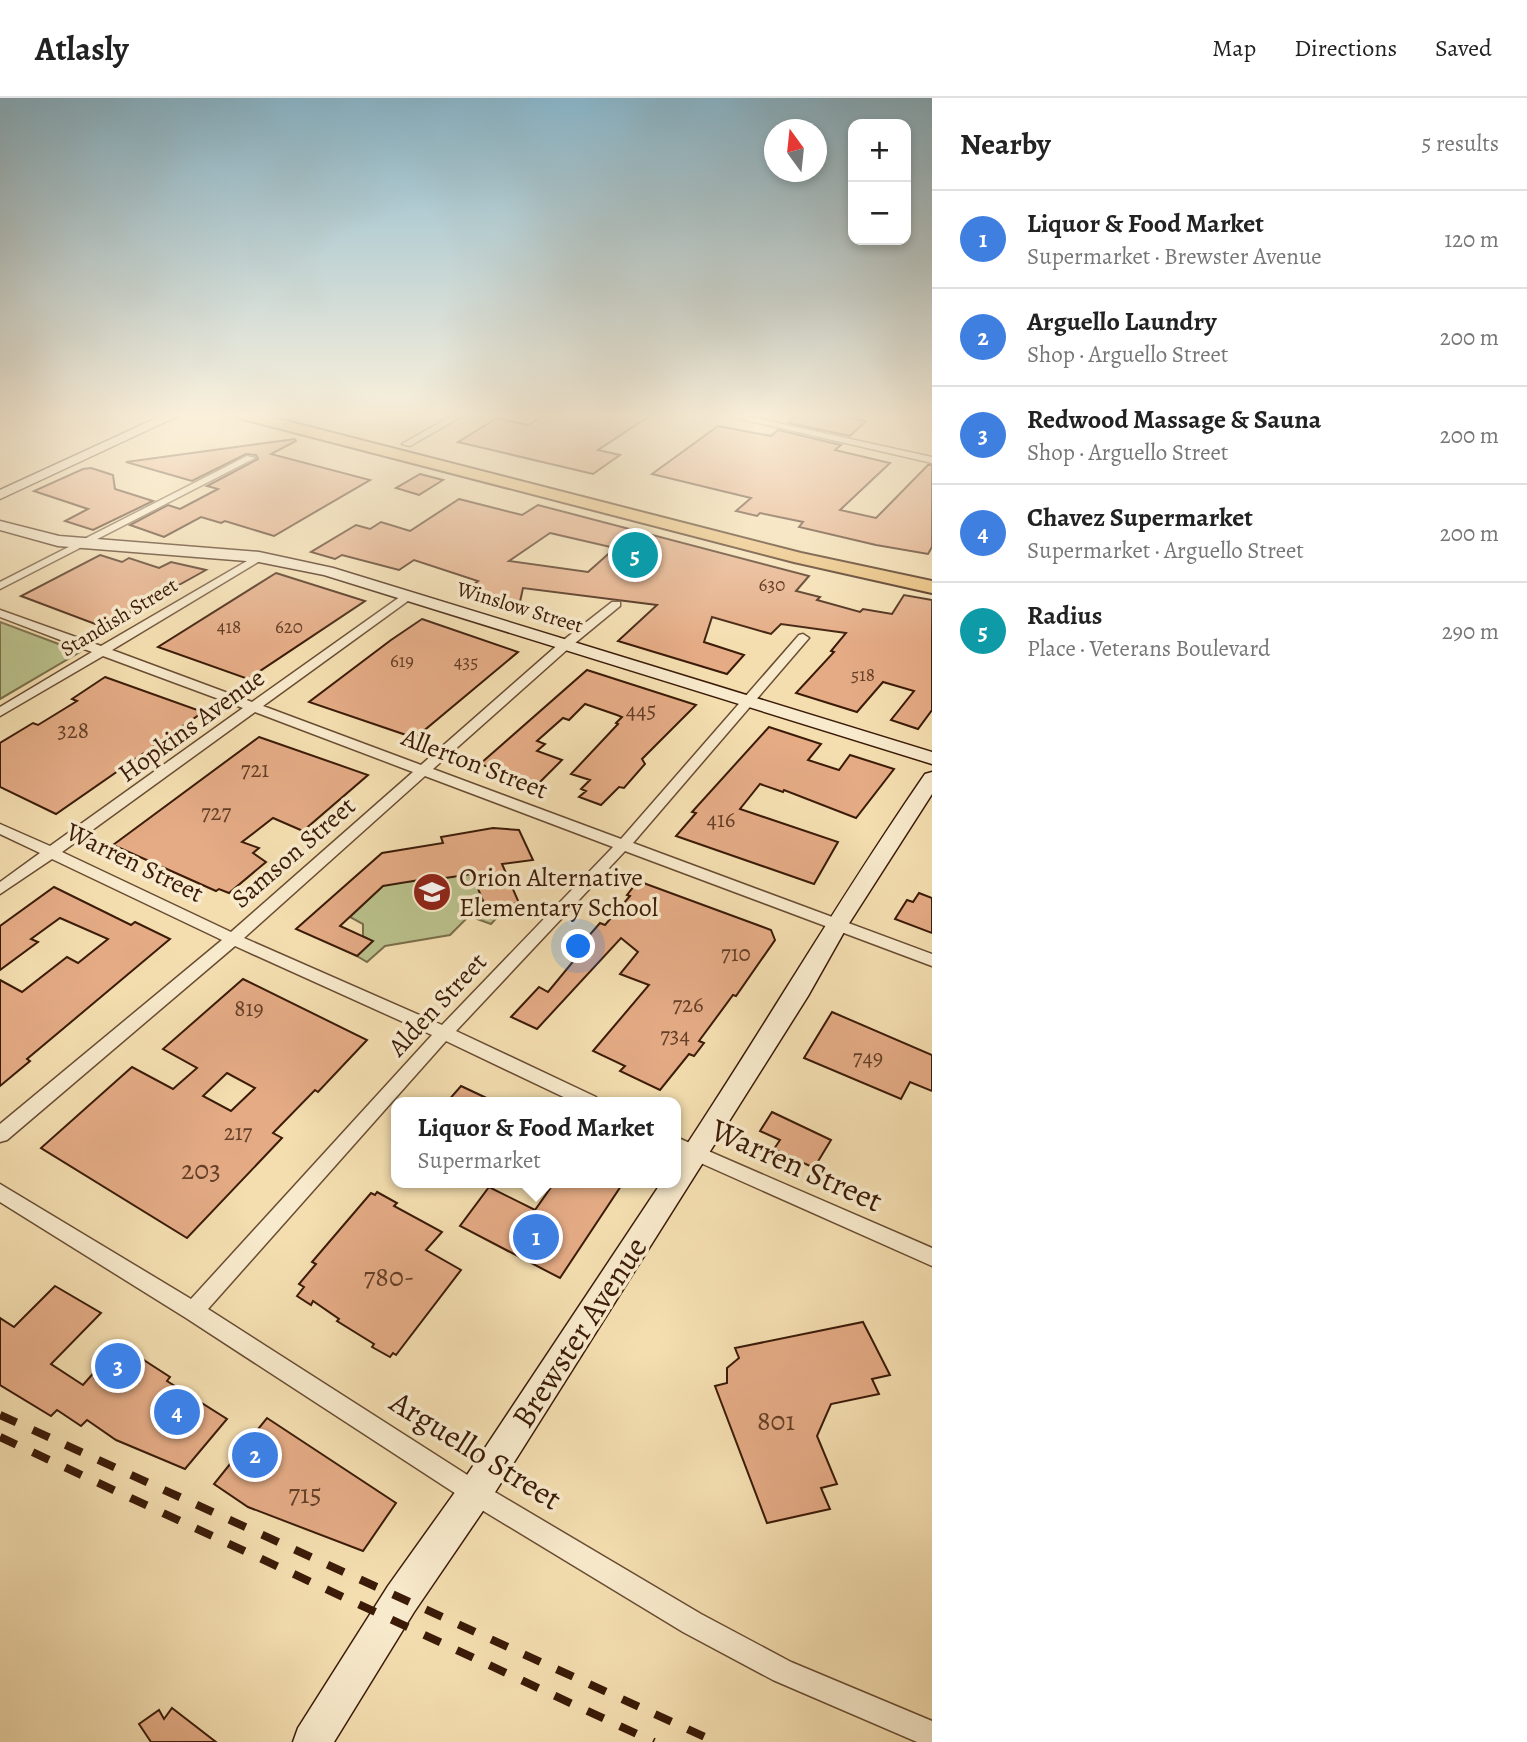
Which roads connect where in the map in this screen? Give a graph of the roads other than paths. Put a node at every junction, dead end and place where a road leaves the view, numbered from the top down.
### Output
1 (185, 492) edge
2 (541, 492) edge
3 (591, 492) edge
4 (550, 494) junction
5 (650, 507) junction
6 (0, 511) edge
7 (0, 525) edge
8 (87, 542) junction
9 (259, 557) junction
10 (932, 572) edge
11 (0, 586) edge
12 (932, 587) edge
13 (408, 596) junction
14 (616, 604) dead end
15 (0, 613) edge
16 (803, 638) dead end
17 (565, 645) junction
18 (101, 651) junction
19 (749, 700) junction
20 (255, 707) junction
21 (0, 712) edge
22 (932, 758) edge
23 (425, 770) junction
24 (932, 778) edge
25 (0, 828) edge
26 (623, 845) junction
27 (54, 852) junction
28 (0, 889) edge
29 (837, 924) junction
30 (233, 940) junction
31 (932, 960) edge
32 (444, 1033) junction
33 (579, 1097) edge
34 (0, 1135) edge
35 (686, 1148) edge
36 (662, 1188) edge
37 (0, 1192) edge
38 (932, 1257) edge
39 (193, 1311) junction
40 (475, 1493) junction
41 (932, 1735) edge
42 (312, 1742) edge

1 - 8 street
2 - 4 main road
3 - 5 main road
4 - 5 main road
4 - 12 main road
5 - 10 main road
6 - 8 street, Winslow Street
7 - 8 street, Winslow Street
8 - 9 street, Winslow Street
8 - 11 street
9 - 13 street, Winslow Street
9 - 18 street, Standish Street
13 - 17 street, Winslow Street
13 - 20 street, Hopkins Avenue
14 - 17 street, Samson Street
15 - 18 street, Allerton Street
16 - 19 street, Alden Street
17 - 19 street, Winslow Street
17 - 23 street, Samson Street
18 - 20 street, Allerton Street
18 - 21 street, Standish Street
19 - 22 street, Winslow Street
19 - 26 street, Alden Street
20 - 23 street, Allerton Street
20 - 27 street, Hopkins Avenue
23 - 26 street, Allerton Street
23 - 30 street, Samson Street
24 - 29 street, Brewster Avenue
25 - 27 street, Warren Street
26 - 29 street, Allerton Street
26 - 32 street, Alden Street
27 - 28 street, Hopkins Avenue
27 - 30 street, Warren Street
29 - 31 street, Allerton Street
29 - 35 street, Brewster Avenue
30 - 32 street, Warren Street
30 - 34 street, Samson Street
32 - 33 street, Warren Street
32 - 39 street, Alden Street
35 - 38 street, Warren Street
36 - 40 street, Brewster Avenue
37 - 39 street, Arguello Street
39 - 40 street, Arguello Street
40 - 41 street, Arguello Street
40 - 42 street, Brewster Avenue

